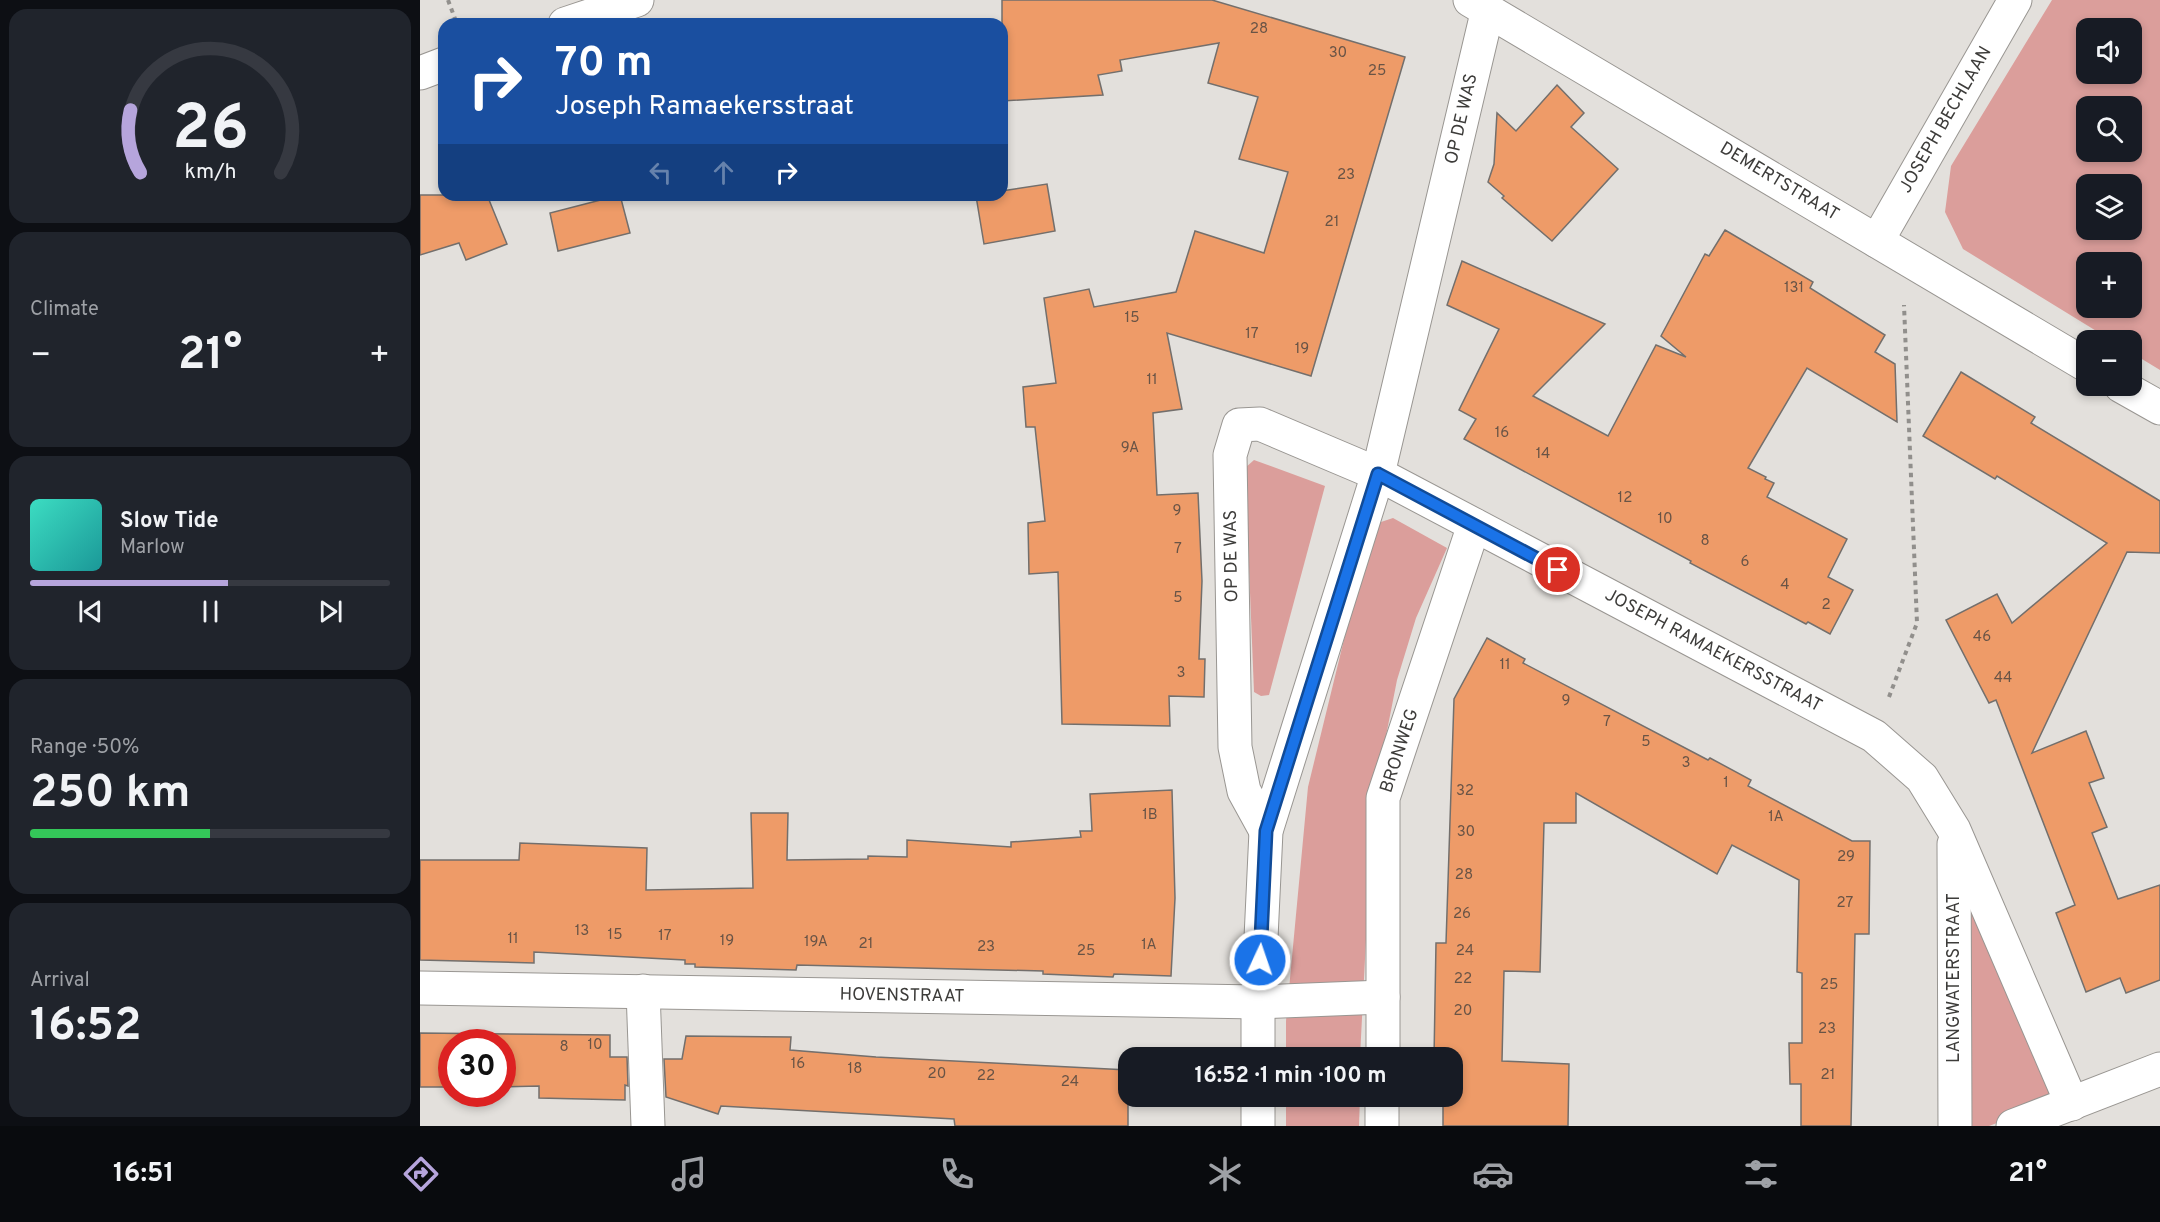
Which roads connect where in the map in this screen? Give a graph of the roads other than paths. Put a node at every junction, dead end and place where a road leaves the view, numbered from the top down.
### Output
1 (637, 0) edge
2 (2015, 0) edge
3 (1479, 5) edge
4 (583, 18) edge
5 (438, 66) edge
6 (420, 73) edge
7 (1889, 249) junction
8 (2076, 359) edge
9 (2139, 396) edge
10 (2160, 408) edge
11 (1378, 474) junction
12 (1474, 525) junction
13 (1954, 830) junction
14 (1266, 831) junction
15 (420, 988) edge
16 (644, 991) junction
17 (1383, 997) junction
18 (1258, 1002) junction
19 (1258, 1047) edge
20 (1383, 1047) edge
21 (2160, 1069) edge
22 (2072, 1104) junction
23 (1258, 1107) edge
24 (1382, 1107) edge
25 (648, 1126) edge
26 (1258, 1126) edge
27 (1382, 1126) edge
28 (1955, 1126) edge
29 (2013, 1126) edge

1 - 4 street
2 - 7 street, JOSEPH BECHLAAN
3 - 7 street, DEMERTSTRAAT
3 - 11 street, OP DE WAS
5 - 6 street
7 - 8 street, DEMERTSTRAAT
9 - 10 street
11 - 12 street, JOSEPH RAMAEKERSSTRAAT
11 - 14 street, OP DE WAS
11 - 14 street, OP DE WAS
12 - 13 street, JOSEPH RAMAEKERSSTRAAT
12 - 17 street, BRONWEG
13 - 22 street, JOSEPH RAMAEKERSSTRAAT
13 - 28 street, LANGWATERSTRAAT
14 - 18 street, OP DE WAS
15 - 16 street, HOVENSTRAAT
16 - 18 street, HOVENSTRAAT
16 - 25 street
17 - 18 street, HOVENSTRAAT
17 - 20 street, BRONWEG
18 - 19 street
21 - 22 street
22 - 29 street
23 - 26 street
24 - 27 street

